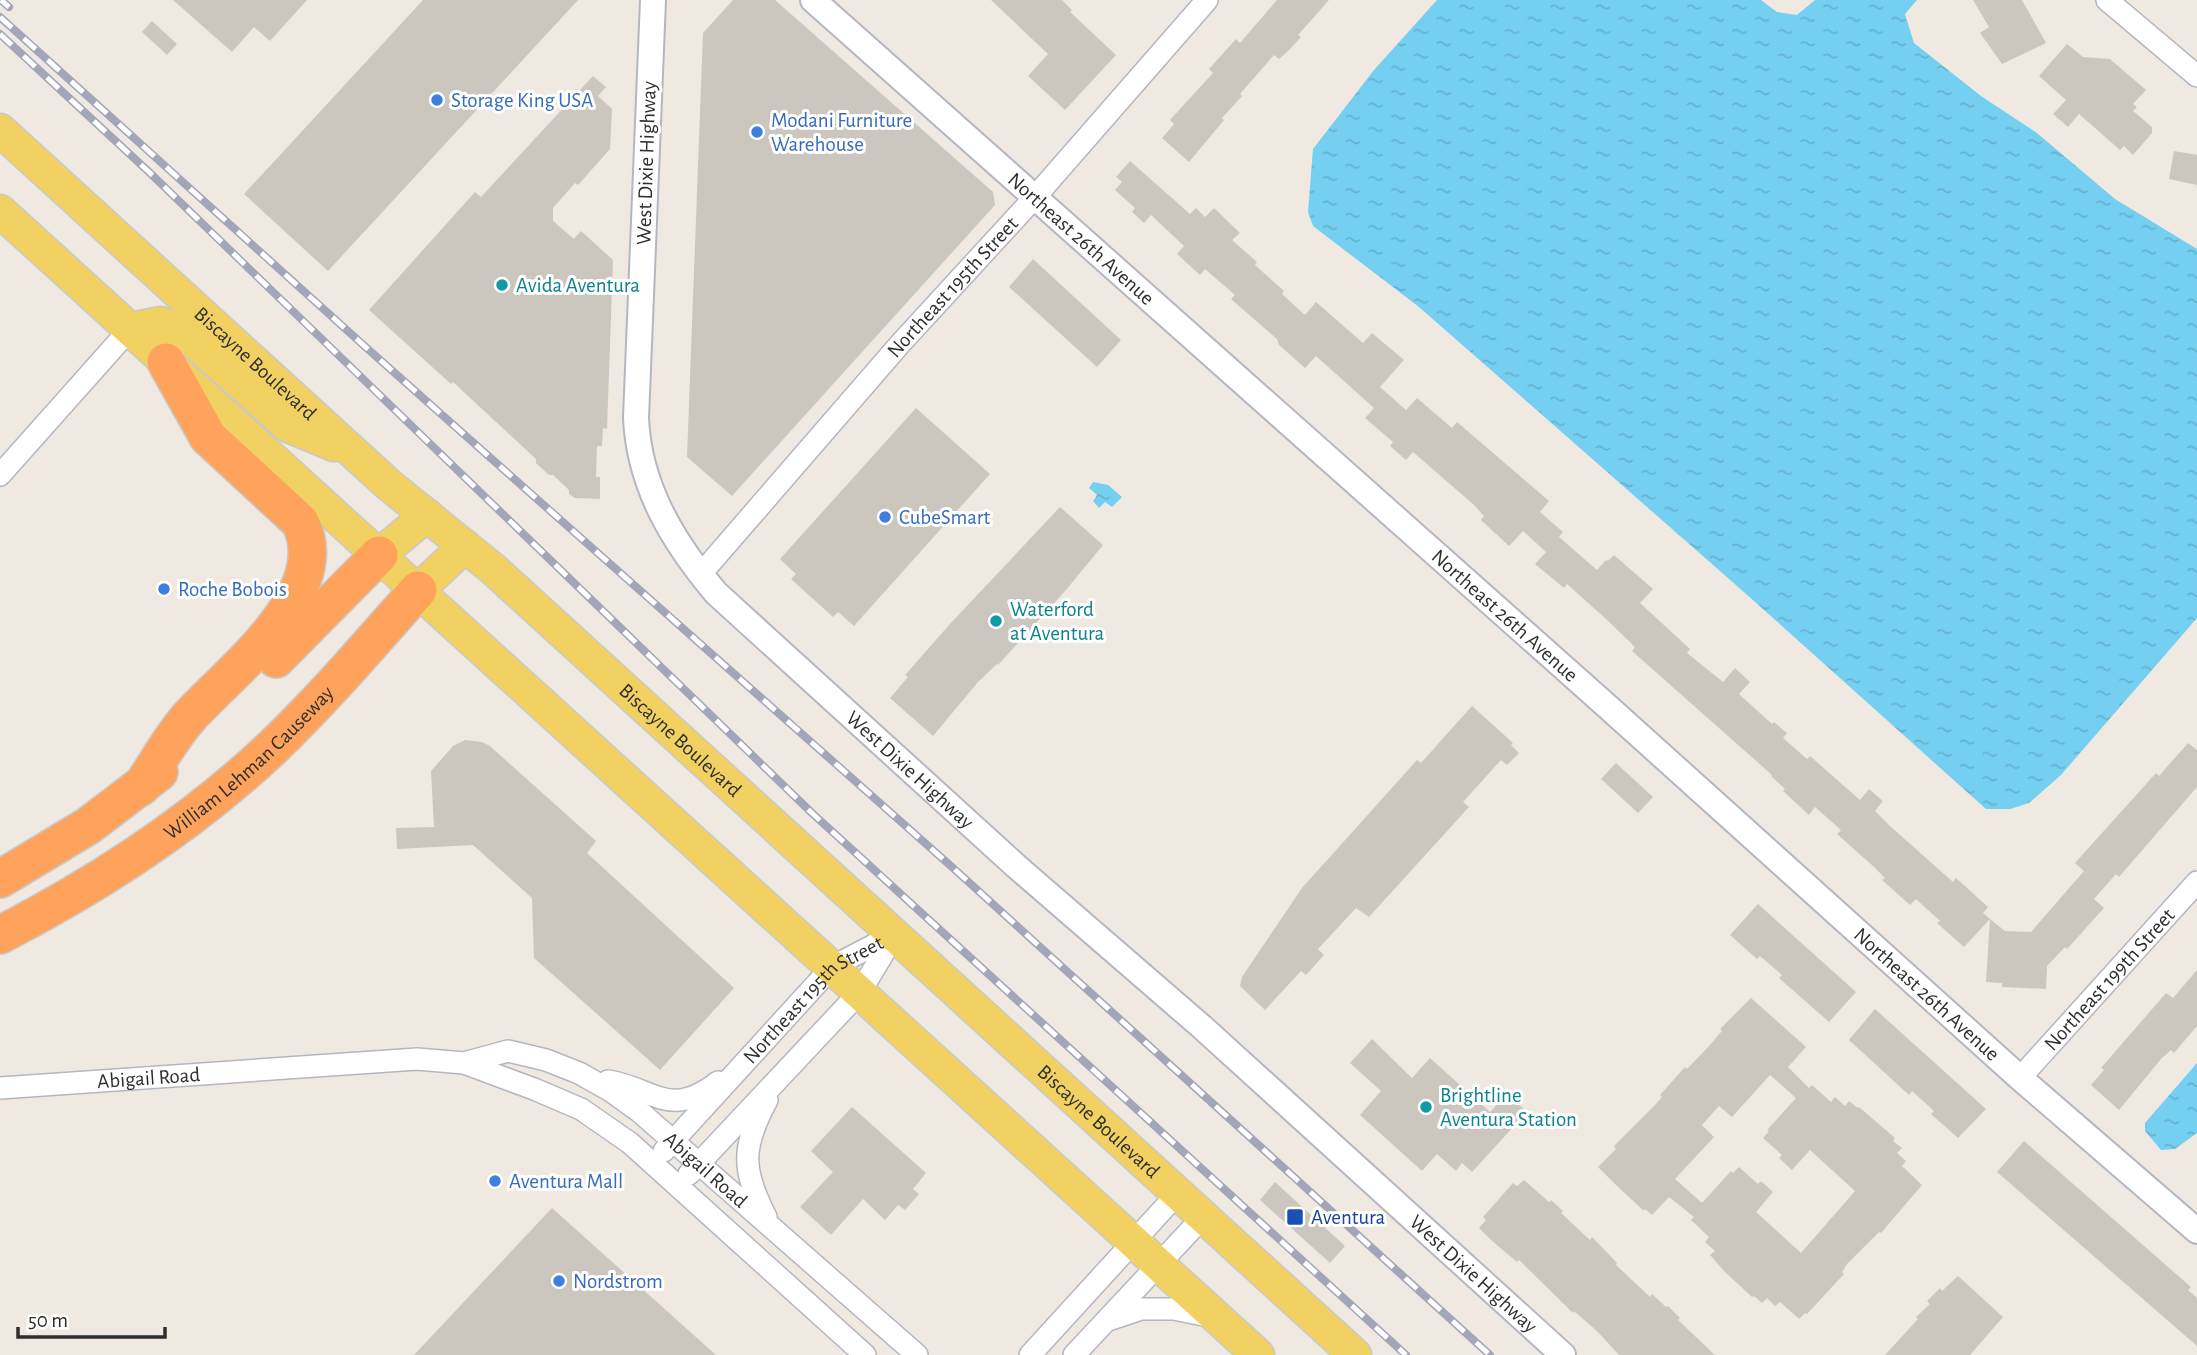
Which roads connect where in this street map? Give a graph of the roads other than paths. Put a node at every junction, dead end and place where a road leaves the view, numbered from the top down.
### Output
1 (653, 0) edge
2 (813, 0) edge
3 (1207, 0) edge
4 (2107, 0) edge
5 (2197, 76) edge
6 (0, 130) edge
7 (1035, 197) junction
8 (0, 211) edge
9 (130, 329) junction
10 (166, 362) junction
11 (355, 453) junction
12 (0, 475) edge
13 (427, 515) junction
14 (465, 546) junction
15 (379, 555) junction
16 (700, 575) junction
17 (418, 590) junction
18 (141, 787) junction
19 (0, 879) edge
20 (2197, 882) edge
21 (895, 934) junction
22 (0, 935) edge
23 (832, 967) junction
24 (860, 992) junction
25 (750, 1057) junction
26 (464, 1063) junction
27 (587, 1078) junction
28 (779, 1078) junction
29 (2020, 1078) junction
30 (0, 1088) edge
31 (673, 1141) junction
32 (653, 1163) junction
33 (698, 1164) junction
34 (678, 1185) junction
35 (1178, 1193) junction
36 (1203, 1217) junction
37 (772, 1229) junction
38 (2197, 1231) edge
39 (1134, 1241) junction
40 (1159, 1264) junction
41 (1219, 1319) junction
42 (1106, 1321) junction
43 (1030, 1353) edge
44 (865, 1355) edge
45 (917, 1355) edge
46 (1074, 1355) edge
47 (1258, 1355) edge
48 (1355, 1355) edge
49 (1563, 1355) edge

1 - 16 street, West Dixie Highway
2 - 7 street, Northeast 26th Avenue
3 - 7 street, Northeast 195th Street
4 - 5 street
6 - 11 main road, Biscayne Boulevard
7 - 16 street, Northeast 195th Street
7 - 29 street, Northeast 26th Avenue
8 - 9 main road
9 - 10 main road
9 - 11 main road
9 - 12 street
10 - 15 main road
10 - 18 highway
11 - 13 main road, Biscayne Boulevard
13 - 14 main road, Biscayne Boulevard
13 - 15 main road
14 - 17 main road, William Lehman Causeway
14 - 21 main road, Biscayne Boulevard
15 - 17 main road
15 - 18 highway
16 - 49 street, West Dixie Highway
17 - 22 highway, William Lehman Causeway
17 - 23 main road
18 - 19 highway
20 - 29 street, Northeast 199th Street
21 - 23 street, Northeast 195th Street
21 - 24 street, Northeast 195th Street
21 - 35 main road, Biscayne Boulevard
23 - 24 main road
23 - 25 street, Northeast 195th Street
24 - 28 street, Northeast 195th Street
24 - 39 main road
25 - 27 street
25 - 31 street, Northeast 195th Street
26 - 27 street, Abigail Road
26 - 30 street, Abigail Road
26 - 32 street, Abigail Road
27 - 31 street, Abigail Road
28 - 33 street, Northeast 195th Street
28 - 37 street
29 - 38 street, Northeast 26th Avenue
31 - 32 street, Northeast 195th Street
31 - 33 street, Abigail Road
32 - 34 street, Abigail Road
33 - 34 street, Northeast 195th Street
33 - 37 street, Abigail Road
34 - 44 street, Abigail Road
35 - 36 main road, Biscayne Boulevard
35 - 39 street
36 - 40 street
36 - 48 main road, Biscayne Boulevard
37 - 45 street, Abigail Road
39 - 40 main road
39 - 43 street
40 - 41 main road
40 - 42 street
41 - 42 street
41 - 47 main road
42 - 46 street

